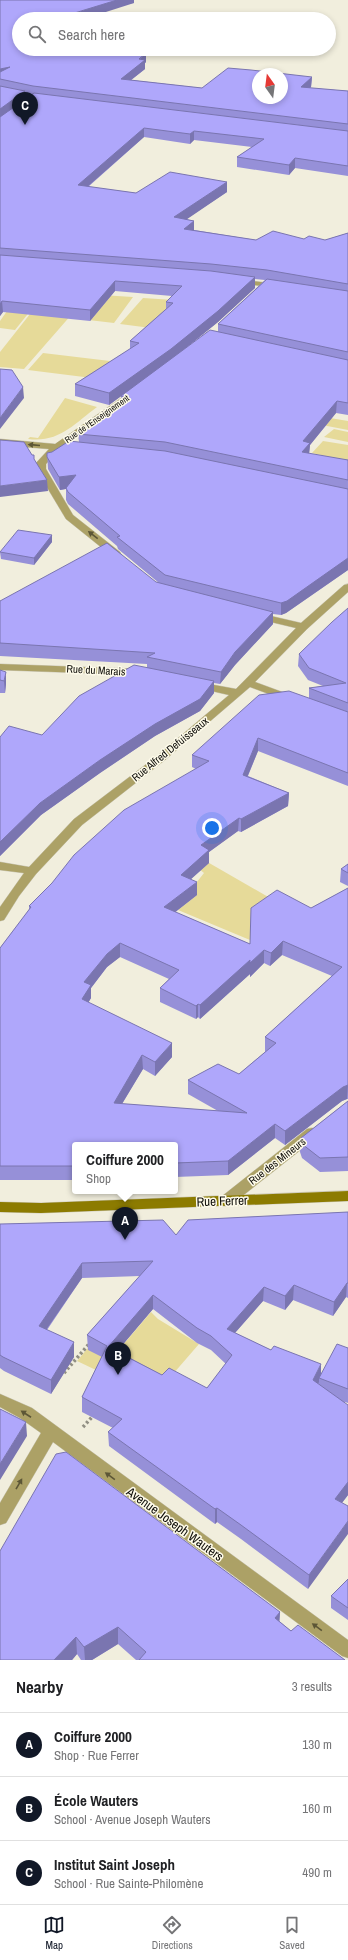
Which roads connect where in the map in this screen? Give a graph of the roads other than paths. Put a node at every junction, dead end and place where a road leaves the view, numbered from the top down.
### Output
1 (227, 280) edge
2 (266, 284) junction
3 (289, 288) edge
4 (256, 295) edge
5 (141, 387) edge
6 (0, 442) edge
7 (56, 447) junction
8 (69, 448) edge
9 (123, 560) edge
10 (348, 587) edge
11 (250, 614) edge
12 (303, 627) junction
13 (0, 667) edge
14 (148, 674) edge
15 (186, 682) edge
16 (249, 683) junction
17 (238, 693) junction
18 (298, 702) edge
19 (0, 866) edge
20 (32, 871) junction
21 (0, 918) edge
22 (324, 1124) edge
23 (348, 1196) edge
24 (226, 1201) junction
25 (0, 1207) edge
26 (0, 1400) edge
27 (50, 1432) junction
28 (0, 1518) edge
29 (348, 1650) edge

1 - 2 street
2 - 3 street
2 - 4 street
5 - 7 street, Rue de l'Enseignement
7 -> 6 street
7 - 8 street
9 -> 7 street, Rue de l'Enseignement
10 - 12 street, Rue Alfred Defuisseaux
11 - 12 street
12 - 16 street, Rue Alfred Defuisseaux
13 - 14 street, Rue du Marais
15 - 17 street
16 - 17 street, Rue Alfred Defuisseaux
16 - 18 street
17 - 20 street, Rue Alfred Defuisseaux
19 - 20 street
20 - 21 street, Rue Alfred Defuisseaux
22 - 24 street, Rue des Mineurs
23 - 24 main road, Rue Ferrer
24 - 25 main road, Rue Ferrer
27 -> 26 street, Avenue Joseph Wauters
28 -> 27 street
29 -> 27 street, Avenue Joseph Wauters

